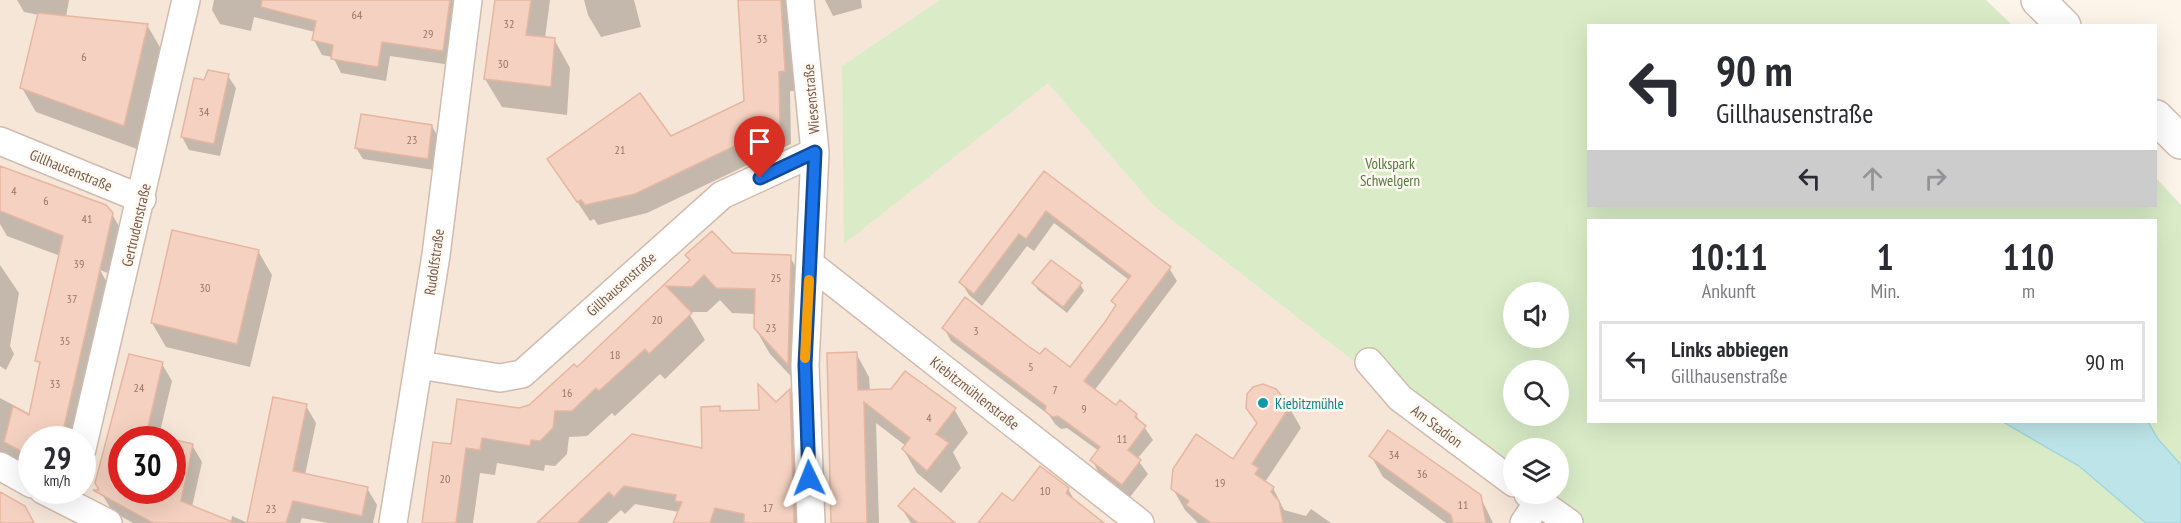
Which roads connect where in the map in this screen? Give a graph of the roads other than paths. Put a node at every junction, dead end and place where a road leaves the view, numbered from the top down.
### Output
1 (186, 0) edge
2 (468, 0) edge
3 (800, 0) edge
4 (2038, 0) edge
5 (2062, 24) edge
6 (2157, 118) edge
7 (0, 141) edge
8 (2181, 142) edge
9 (815, 152) junction
10 (142, 199) junction
11 (810, 264) junction
12 (1369, 362) dead end
13 (419, 365) junction
14 (88, 426) edge
15 (0, 466) edge
16 (1503, 475) edge
17 (18, 476) edge
18 (70, 506) edge
19 (1530, 506) edge
20 (108, 523) edge
21 (393, 523) edge
22 (811, 523) edge
23 (1140, 523) edge
24 (1569, 523) edge

1 - 10 street, Gertrudenstraße
2 - 13 street, Rudolfstraße
3 - 9 street, Wiesenstraße
4 - 5 main road
6 - 8 main road
7 - 10 street, Gillhausenstraße
9 - 11 street, Wiesenstraße
9 - 13 street, Gillhausenstraße
10 - 14 street, Gertrudenstraße
11 - 22 street, Wiesenstraße
11 - 23 street, Kiebitzmühlenstraße
12 - 16 street, Am Stadion
13 - 21 street, Rudolfstraße
15 - 17 street
18 - 20 street
19 - 24 street

